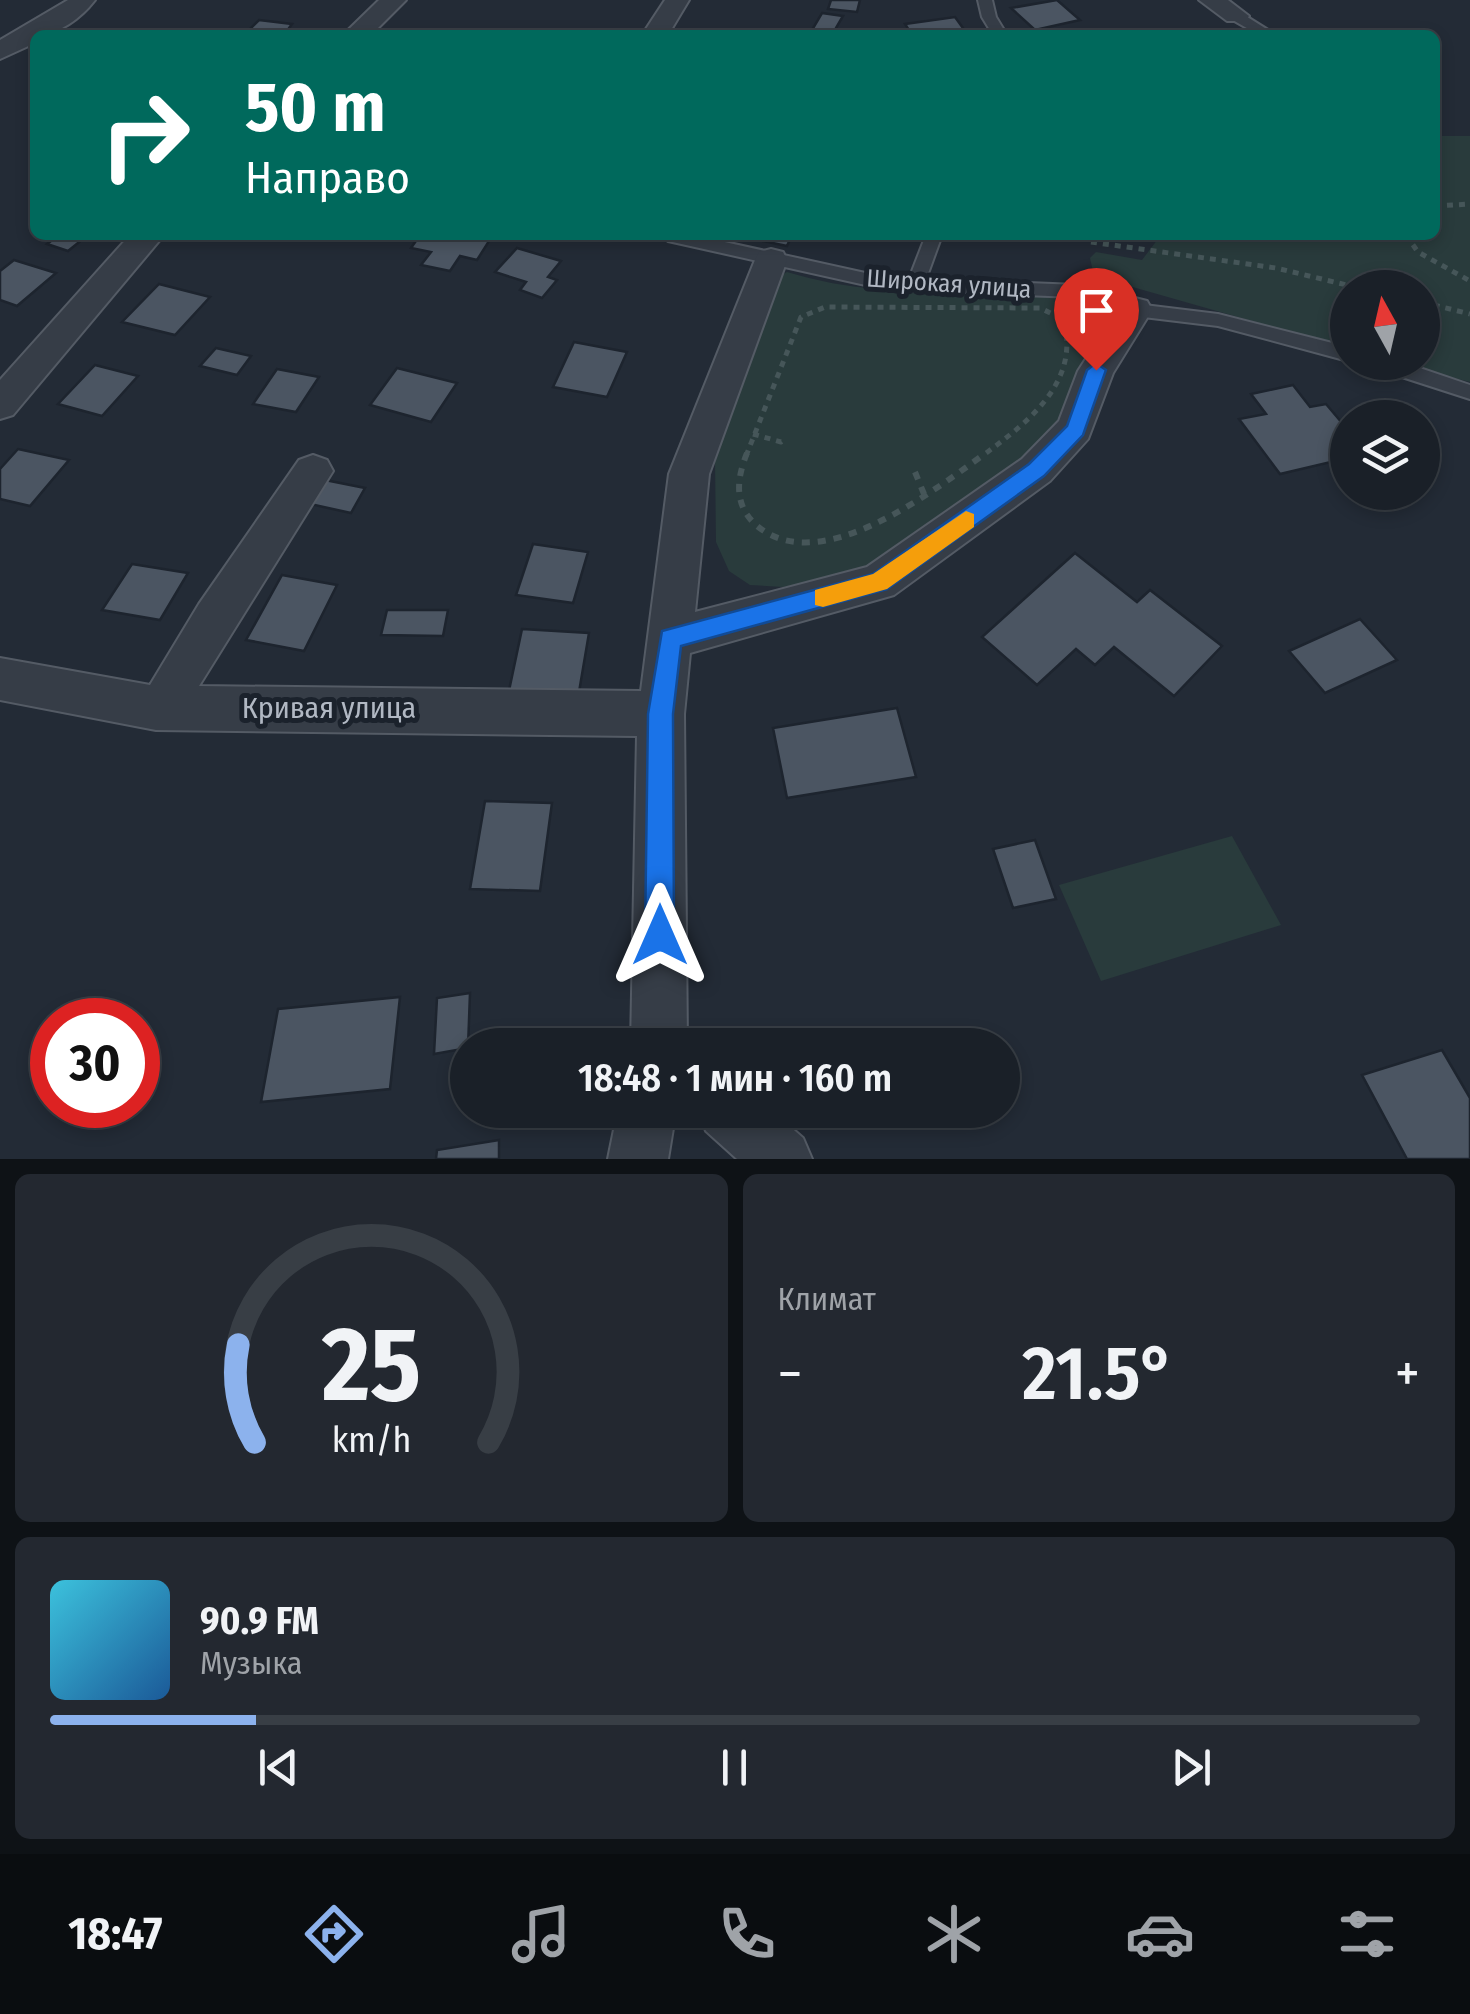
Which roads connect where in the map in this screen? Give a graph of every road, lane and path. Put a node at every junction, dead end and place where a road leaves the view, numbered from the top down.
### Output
1 (83, 0) edge
2 (394, 0) edge
3 (677, 0) edge
4 (985, 0) edge
5 (1211, 0) edge
6 (1236, 16) joint
7 (38, 30) edge
8 (361, 30) edge
9 (658, 30) edge
10 (997, 30) edge
11 (1261, 30) edge
12 (30, 35) edge
13 (0, 52) edge
14 (30, 60) edge
15 (1470, 204) edge
16 (1440, 206) edge
17 (144, 240) edge
18 (689, 240) edge
19 (932, 240) edge
20 (1410, 240) edge
21 (1090, 242) dead end
22 (771, 260) junction
23 (1330, 281) edge
24 (1470, 281) edge
25 (914, 285) junction
26 (1440, 306) edge
27 (1135, 310) junction
28 (1470, 314) edge
29 (1330, 349) edge
30 (1433, 380) edge
31 (1470, 392) edge
32 (0, 405) edge
33 (708, 422) junction
34 (754, 435) junction
35 (786, 438) dead end
36 (313, 471) dead end
37 (670, 639) junction
38 (0, 679) edge
39 (162, 707) junction
40 (660, 714) junction
41 (659, 1028) edge
42 (644, 1128) edge
43 (747, 1128) edge
44 (638, 1159) edge
45 (782, 1159) edge

1 - 7 street
2 - 8 street
3 - 9 street
4 - 10 lane
5 - 6 street
6 - 11 lane
12 - 13 street
13 - 14 street
15 - 16 path
17 - 32 street
18 - 22 lane, Широкая улица
19 - 25 lane
20 - 24 path
21 - 23 path
22 - 25 lane, Широкая улица
22 - 33 street
25 - 27 lane, Широкая улица
26 - 28 path
27 - 29 lane, Широкая улица
27 - 37 street
30 - 31 lane
33 - 34 path
33 - 37 street
34 - 34 path
34 - 35 path
36 - 39 street
37 - 40 street
38 - 39 street, Кривая улица
39 - 40 street, Кривая улица
40 - 41 street
42 - 44 street
43 - 45 street

